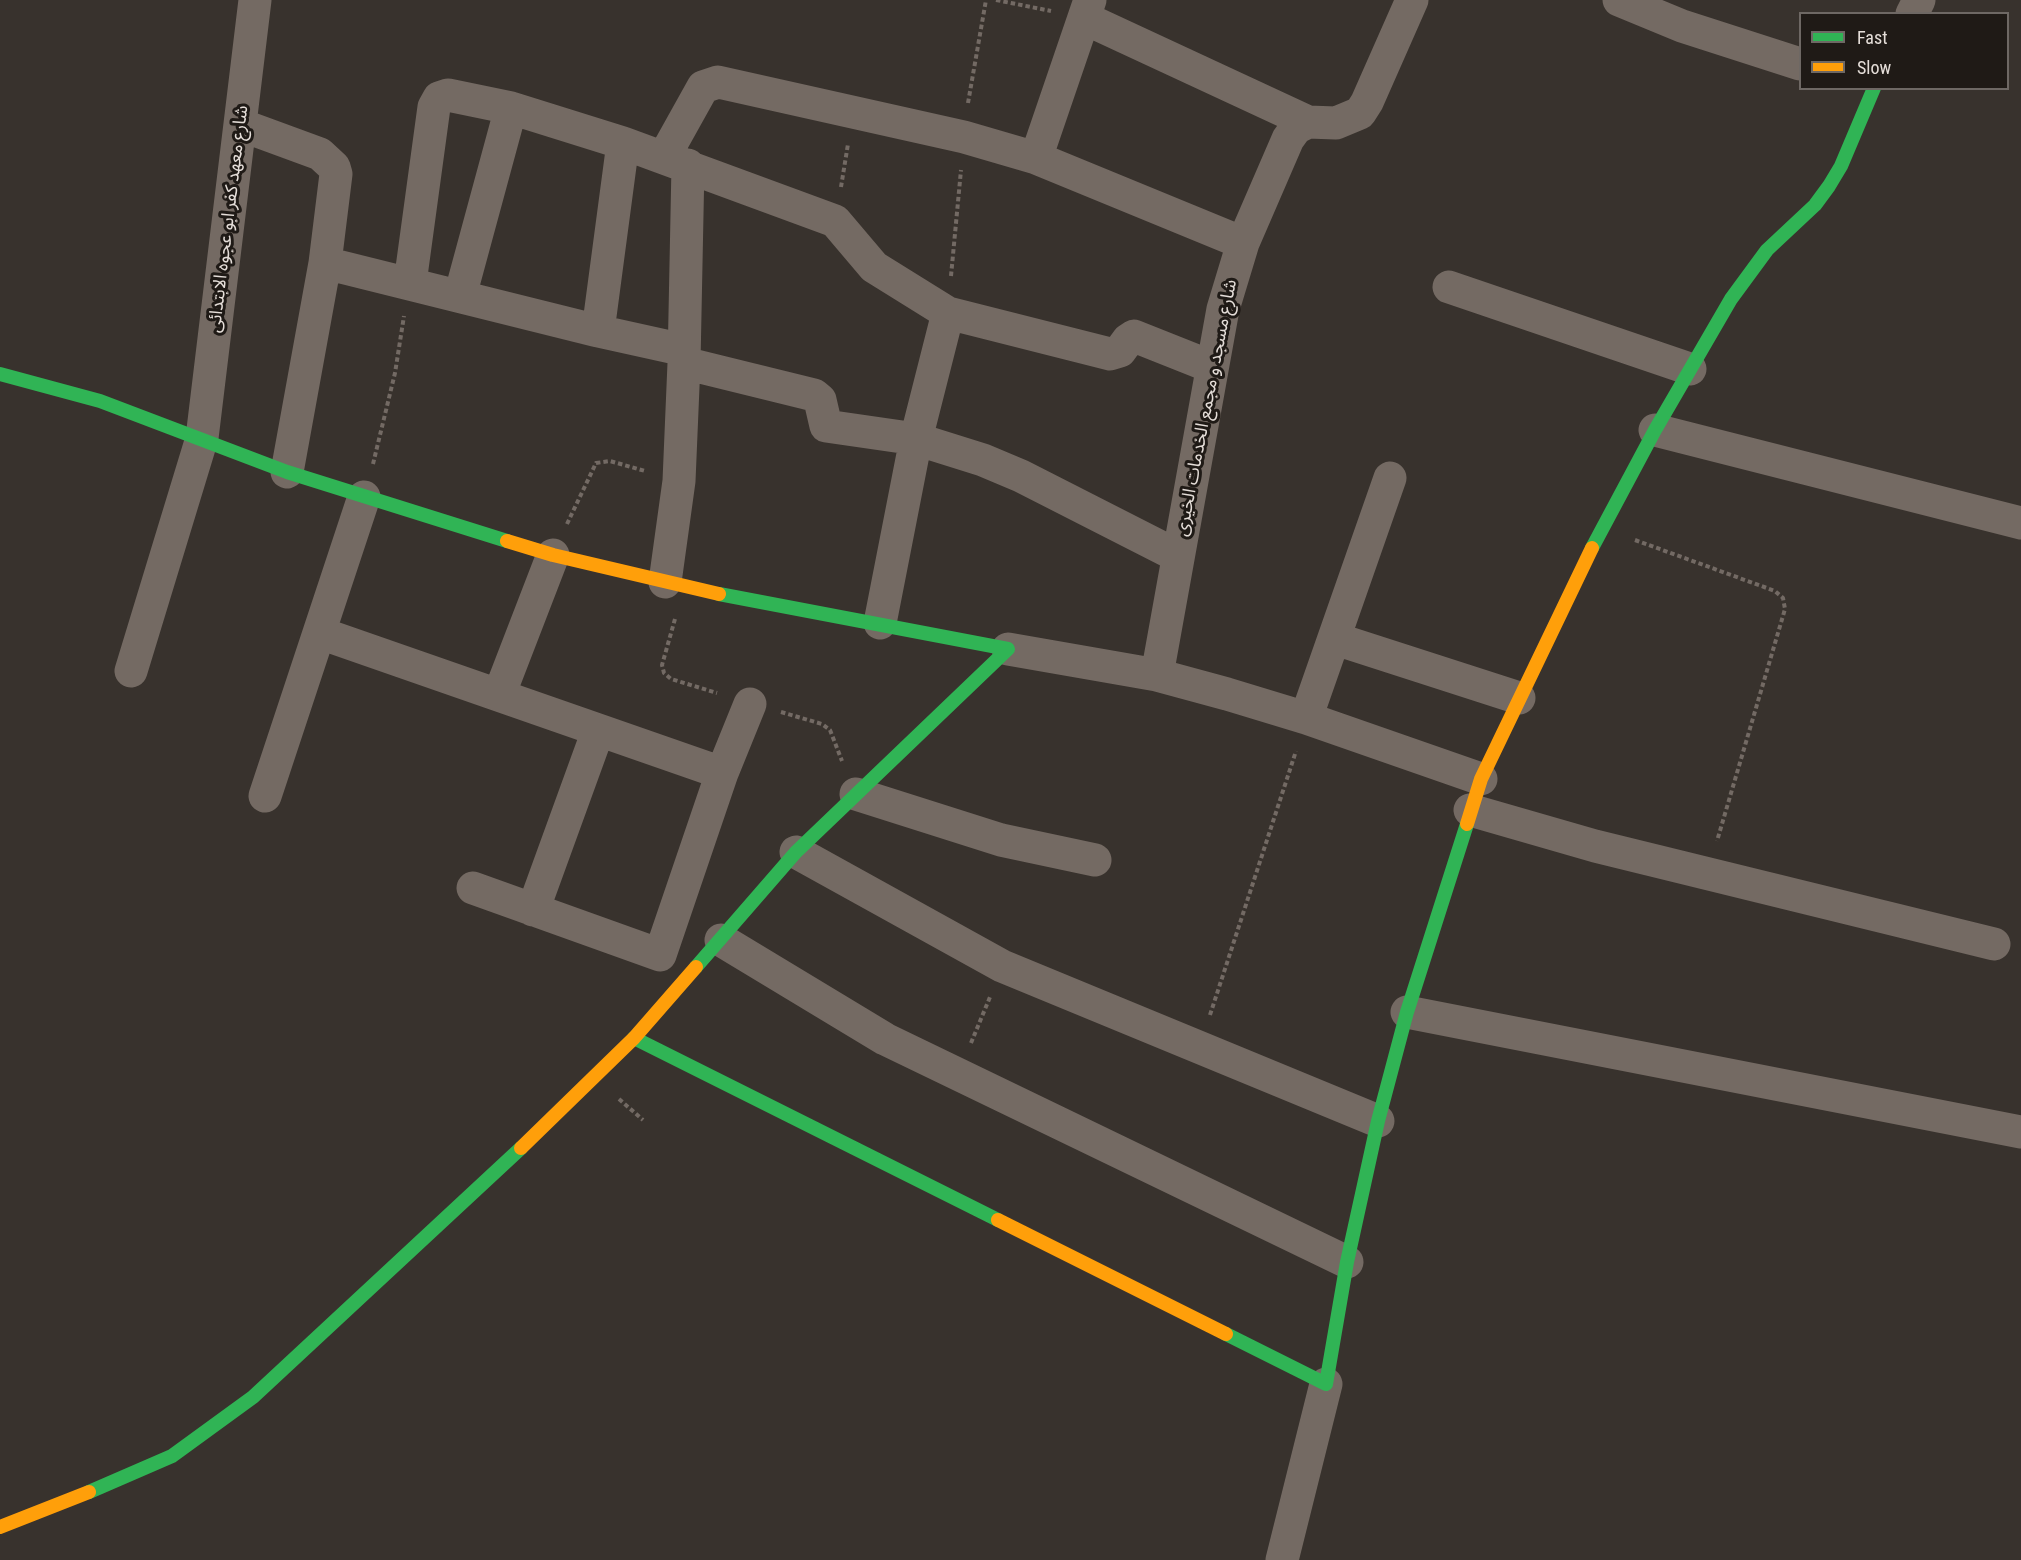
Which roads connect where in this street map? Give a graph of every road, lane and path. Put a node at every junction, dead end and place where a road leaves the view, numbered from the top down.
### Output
1 (255, 0) edge
2 (986, 0) edge
3 (996, 0) edge
4 (1412, 0) edge
5 (1619, 0) edge
6 (1087, 9) edge
7 (1799, 64) edge
8 (1873, 90) edge
9 (511, 108) junction
10 (854, 111) junction
11 (1308, 122) junction
12 (241, 125) junction
13 (964, 137) junction
14 (623, 143) junction
15 (1036, 158) junction
16 (676, 161) junction
17 (835, 221) junction
18 (1242, 243) junction
19 (325, 263) junction
20 (410, 283) junction
21 (1449, 287) dead end
22 (460, 296) junction
23 (948, 313) junction
24 (598, 331) junction
25 (684, 357) junction
26 (1212, 368) junction
27 (1690, 369) junction
28 (0, 374) edge
29 (1654, 430) junction
30 (202, 438) junction
31 (916, 439) junction
32 (288, 472) junction
33 (1390, 478) dead end
34 (679, 480) junction
35 (364, 497) junction
36 (2021, 523) edge
37 (1602, 528) junction
38 (554, 555) junction
39 (1178, 556) junction
40 (675, 585) junction
41 (880, 623) junction
42 (320, 633) junction
43 (1336, 639) junction
44 (1008, 650) junction
45 (131, 671) dead end
46 (1157, 675) junction
47 (499, 695) junction
48 (1519, 698) junction
49 (750, 704) junction
50 (1306, 718) junction
51 (598, 731) junction
52 (722, 773) junction
53 (1481, 779) junction
54 (856, 794) junction
55 (265, 796) dead end
56 (1470, 810) junction
57 (796, 852) junction
58 (1095, 860) dead end
59 (1707, 873) junction
60 (473, 888) dead end
61 (533, 910) junction
62 (721, 939) junction
63 (1994, 944) dead end
64 (660, 955) junction
65 (1002, 966) junction
66 (696, 968) junction
67 (1407, 1012) junction
68 (634, 1038) junction
69 (1199, 1047) junction
70 (957, 1076) junction
71 (1378, 1121) junction
72 (2021, 1132) edge
73 (1347, 1262) junction
74 (1326, 1384) junction
75 (0, 1527) edge
76 (1282, 1560) edge

1 - 12 street, شارع معهد كفر ابو عجوه الابتدائى
2 - 13 path
3 - 6 path
4 - 11 street
5 - 7 street
6 - 11 street
6 - 15 street
8 - 27 street
9 - 14 street
9 - 20 street
9 - 22 street
10 - 13 street
10 - 16 street
10 - 17 path
11 - 18 street, شارع مسجد و مجمع الخدمات الخيرى
12 - 19 street
12 - 30 street, شارع معهد كفر ابو عجوه الابتدائى
13 - 15 street
13 - 23 path
14 - 16 street
14 - 24 street
15 - 18 street
16 - 17 street
16 - 25 street
17 - 23 street
18 - 26 street, شارع مسجد و مجمع الخدمات الخيرى
19 - 20 street
19 - 32 street
20 - 22 street
20 - 35 path
21 - 27 street
22 - 24 street
23 - 26 street
23 - 31 street
24 - 25 street
25 - 31 street
25 - 34 street
26 - 39 street, شارع مسجد و مجمع الخدمات الخيرى
27 - 29 street
28 - 30 street
29 - 36 street
29 - 37 street
30 - 32 street
30 - 45 street, شارع معهد كفر ابو عجوه الابتدائى
31 - 39 street
31 - 41 street
32 - 35 street
33 - 43 street
34 - 38 path
34 - 40 street
35 - 38 street
35 - 42 street
37 - 48 street
37 - 59 path
38 - 40 street
38 - 47 street
39 - 46 street, شارع مسجد و مجمع الخدمات الخيرى
40 - 41 street
40 - 49 path
41 - 44 street
42 - 47 street
42 - 55 street
43 - 48 street
43 - 50 street
44 - 46 street
44 - 54 street
46 - 50 street
47 - 51 street
48 - 53 street
49 - 52 street
49 - 54 path
50 - 53 street
50 - 69 path
51 - 52 street
51 - 61 street
52 - 64 street
53 - 56 street
54 - 57 street
54 - 58 street
56 - 59 street
56 - 67 street
57 - 62 street
57 - 65 street
59 - 63 street
60 - 61 street
61 - 64 street
62 - 66 street
62 - 70 street
64 - 66 street
65 - 69 street
65 - 70 path
66 - 68 street
67 - 71 street
67 - 72 street
68 - 74 street
68 - 75 street
69 - 71 street
70 - 73 street
71 - 73 street
73 - 74 street
74 - 76 street

